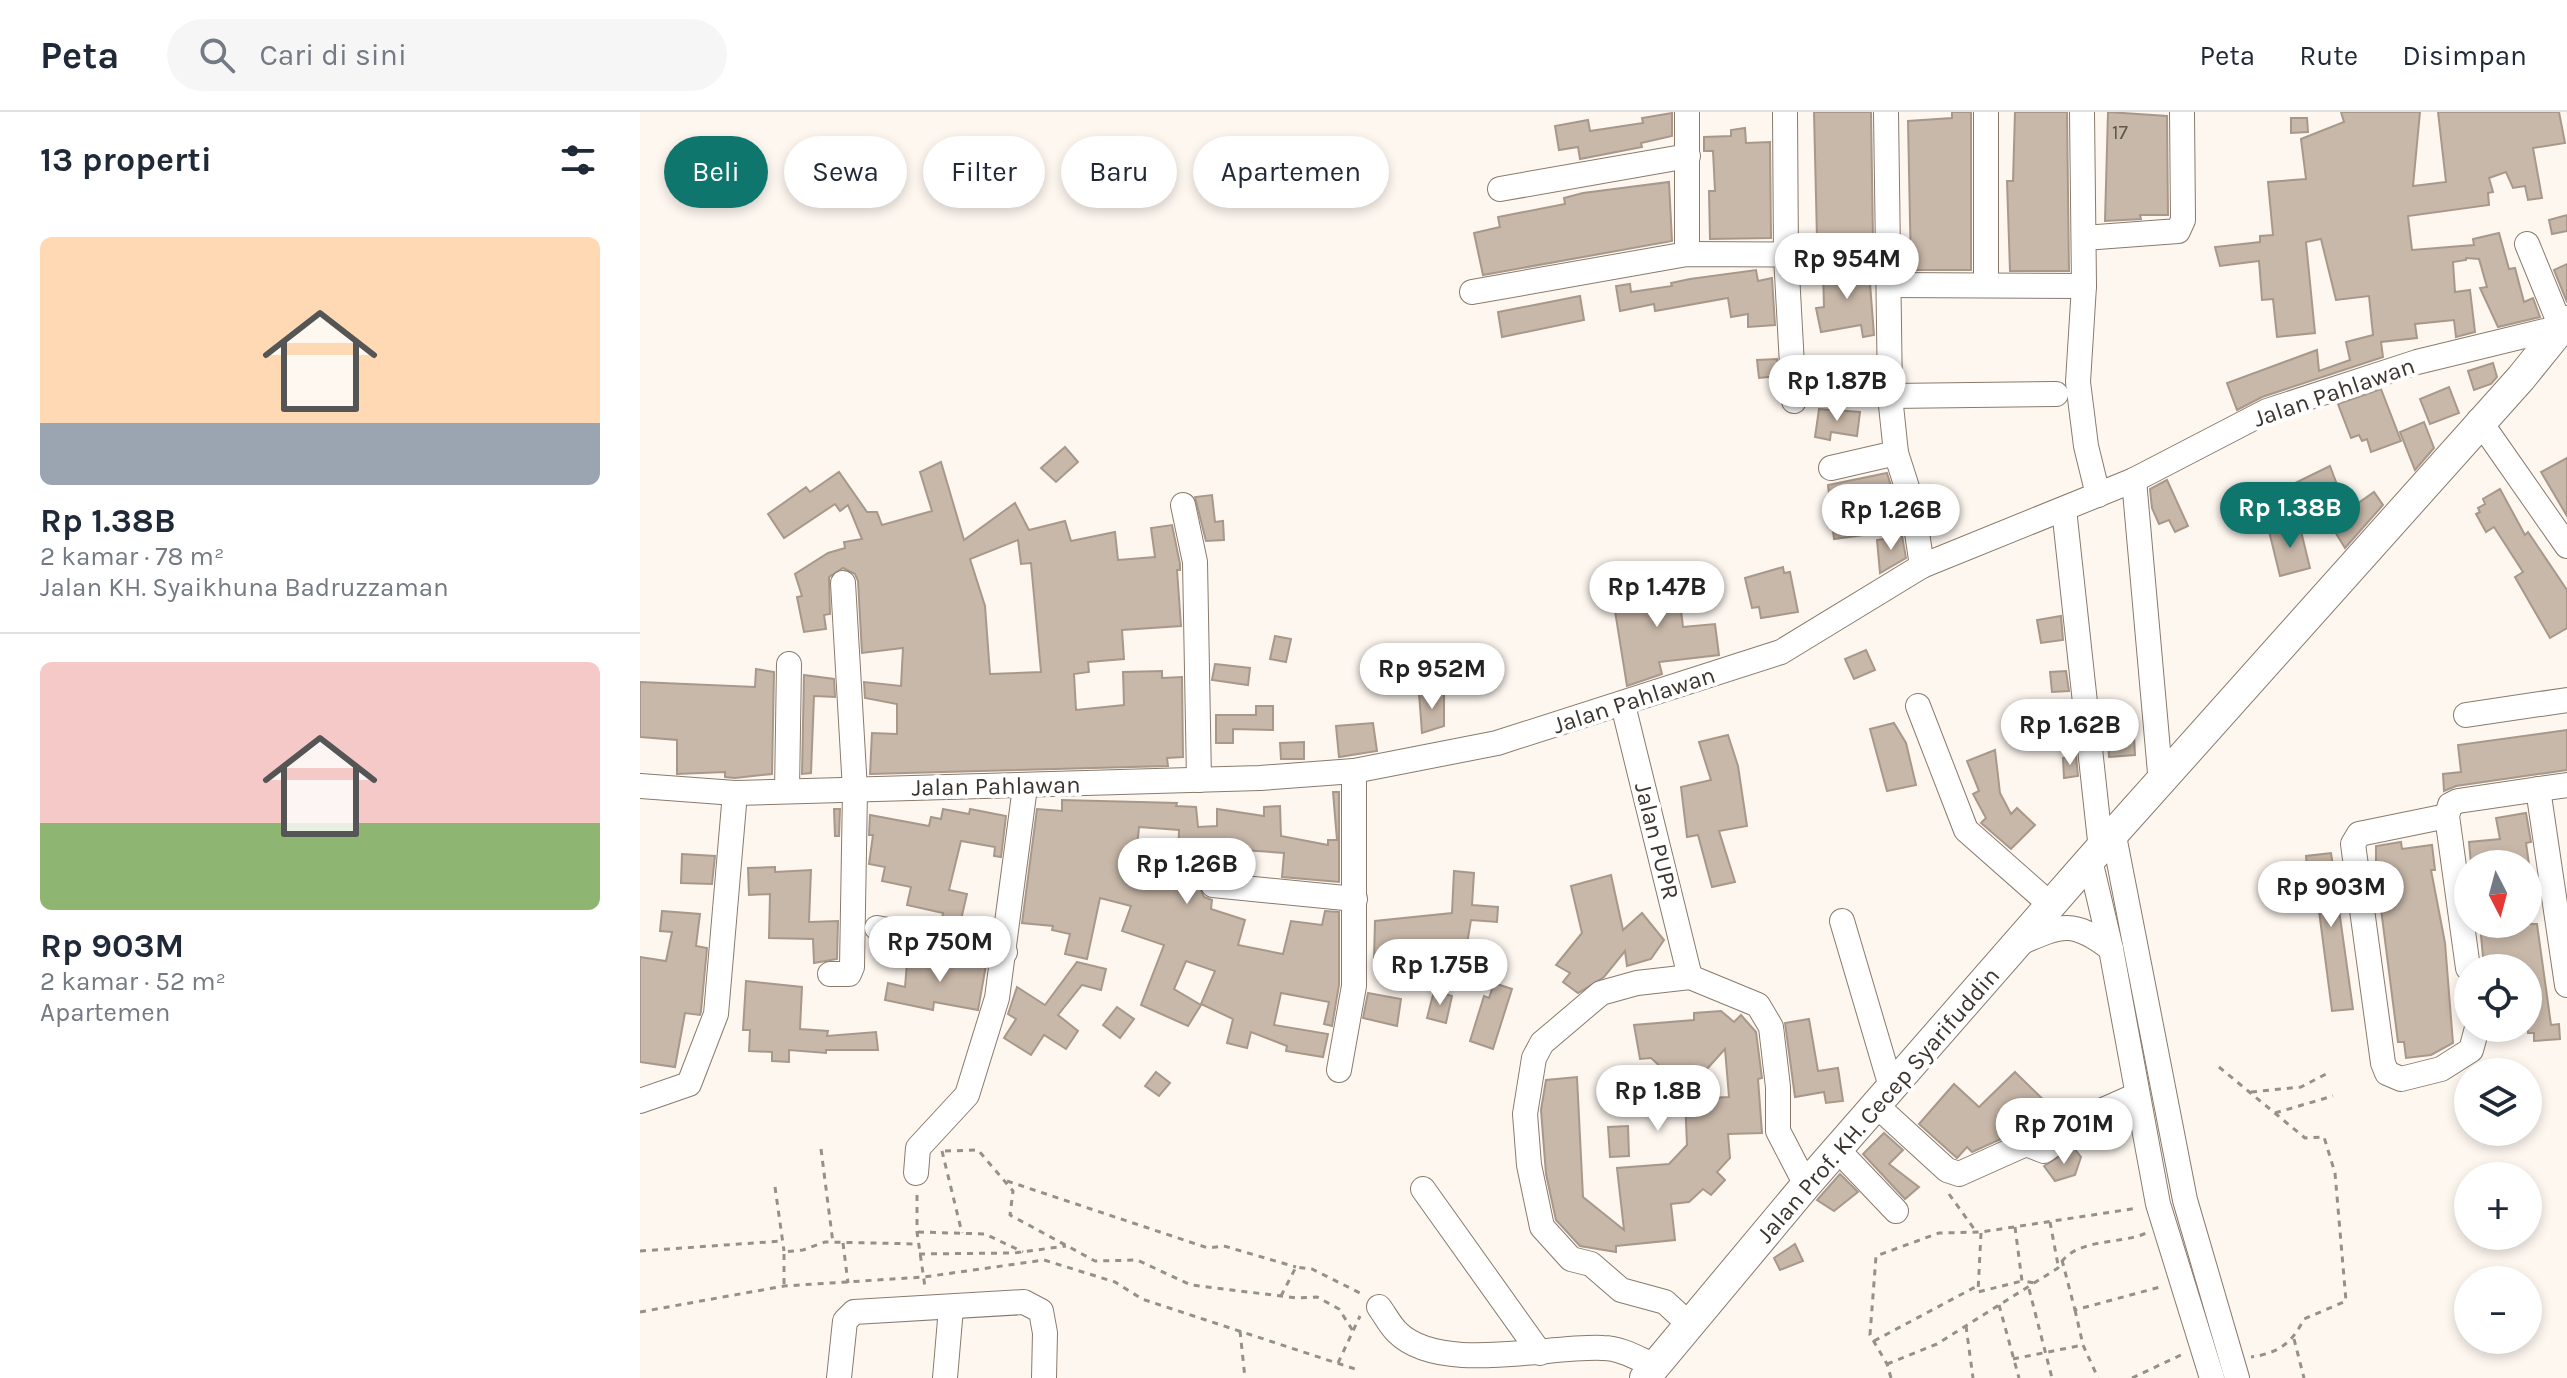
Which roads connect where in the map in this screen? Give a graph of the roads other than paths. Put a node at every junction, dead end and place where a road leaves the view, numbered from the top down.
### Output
1 (1687, 112) edge
2 (1785, 112) edge
3 (1886, 112) edge
4 (1986, 112) edge
5 (2082, 112) edge
6 (2182, 112) edge
7 (1688, 156) junction
8 (1500, 189) dead end
9 (2084, 238) junction
10 (2527, 244) dead end
11 (1687, 254) junction
12 (1889, 255) junction
13 (1786, 256) junction
14 (1890, 285) junction
15 (1986, 285) junction
16 (2084, 286) junction
17 (1472, 292) dead end
18 (2564, 324) edge
19 (2056, 394) dead end
20 (1890, 396) junction
21 (1794, 401) dead end
22 (2479, 420) junction
23 (1896, 453) junction
24 (1831, 468) dead end
25 (2134, 480) junction
26 (2098, 495) junction
27 (1183, 505) dead end
28 (2064, 509) junction
29 (2564, 535) edge
30 (1922, 566) junction
31 (843, 583) dead end
32 (789, 664) dead end
33 (2567, 700) edge
34 (1623, 705) junction
35 (1918, 706) dead end
36 (2466, 715) dead end
37 (1354, 771) junction
38 (1199, 780) junction
39 (2161, 784) junction
40 (2567, 785) edge
41 (640, 786) edge
42 (1025, 787) junction
43 (2538, 789) junction
44 (855, 790) junction
45 (787, 791) junction
46 (735, 793) junction
47 (2447, 816) junction
48 (2102, 849) junction
49 (1213, 885) dead end
50 (1355, 899) junction
51 (2052, 906) junction
52 (1842, 921) dead end
53 (877, 928) dead end
54 (2020, 943) junction
55 (2111, 949) junction
56 (1005, 952) junction
57 (2466, 954) edge
58 (830, 974) dead end
59 (1690, 977) junction
60 (2567, 985) edge
61 (2473, 1042) edge
62 (1339, 1070) dead end
63 (2137, 1095) junction
64 (1884, 1098) junction
65 (640, 1101) edge
66 (1838, 1150) junction
67 (916, 1173) road end
68 (1806, 1185) junction
69 (1423, 1189) dead end
70 (1896, 1211) dead end
71 (1370, 1305) road end
72 (951, 1308) junction
73 (1690, 1325) junction
74 (1540, 1353) junction
75 (1650, 1372) edge
76 (839, 1378) edge
77 (945, 1378) edge
78 (1044, 1378) edge
79 (2212, 1378) edge
80 (2237, 1378) edge

1 - 7 street
2 - 13 street
3 - 12 street
4 - 15 street
5 - 9 street
6 - 9 street
7 - 8 street
7 - 11 street
9 - 16 street
10 - 18 street
11 - 13 street
11 - 17 street
12 - 13 street
12 - 14 street
13 - 21 street
14 - 15 street
14 - 20 street
15 - 16 street
16 - 26 street
18 - 22 main road, Jalan Prof. KH. Cecep Syarifuddin
18 - 25 street, Jalan Pahlawan
19 - 20 street
20 - 23 street
22 - 29 street
22 - 39 main road, Jalan Prof. KH. Cecep Syarifuddin
23 - 24 street
23 - 30 street
25 - 26 street, Jalan Pahlawan
25 - 39 street
26 - 28 street, Jalan Pahlawan
27 - 38 street
28 - 30 street, Jalan Pahlawan
28 - 48 street
30 - 34 street, Jalan Pahlawan
31 - 44 street
32 - 45 street
33 - 36 street
34 - 37 street, Jalan Pahlawan
34 - 59 street, Jalan PUPR
35 - 51 street
37 - 38 street, Jalan Pahlawan
37 - 50 street
38 - 42 street, Jalan Pahlawan
39 - 48 main road, Jalan Prof. KH. Cecep Syarifuddin
40 - 43 street
41 - 46 street, Jalan Pahlawan
42 - 44 street, Jalan Pahlawan
42 - 56 street
43 - 47 street
43 - 60 street
44 - 45 street, Jalan Pahlawan
44 - 58 street
45 - 46 street, Jalan Pahlawan
46 - 65 street
47 - 57 street
47 - 61 street
48 - 51 main road, Jalan Prof. KH. Cecep Syarifuddin
48 - 55 street
48 - 80 street
49 - 50 street
50 - 62 street
51 - 54 main road, Jalan Prof. KH. Cecep Syarifuddin
52 - 64 street
53 - 56 street
54 - 55 street
54 - 64 main road, Jalan Prof. KH. Cecep Syarifuddin
55 - 63 street
56 - 67 street
59 - 68 street
59 - 73 street
63 - 64 street
63 - 79 street
64 - 66 main road, Jalan Prof. KH. Cecep Syarifuddin
66 - 68 main road, Jalan Prof. KH. Cecep Syarifuddin
66 - 70 street
68 - 73 main road, Jalan Prof. KH. Cecep Syarifuddin
69 - 74 street
71 - 74 street
72 - 76 street
72 - 77 street
72 - 78 street
73 - 75 main road, Jalan Prof. KH. Cecep Syarifuddin
74 - 75 street

